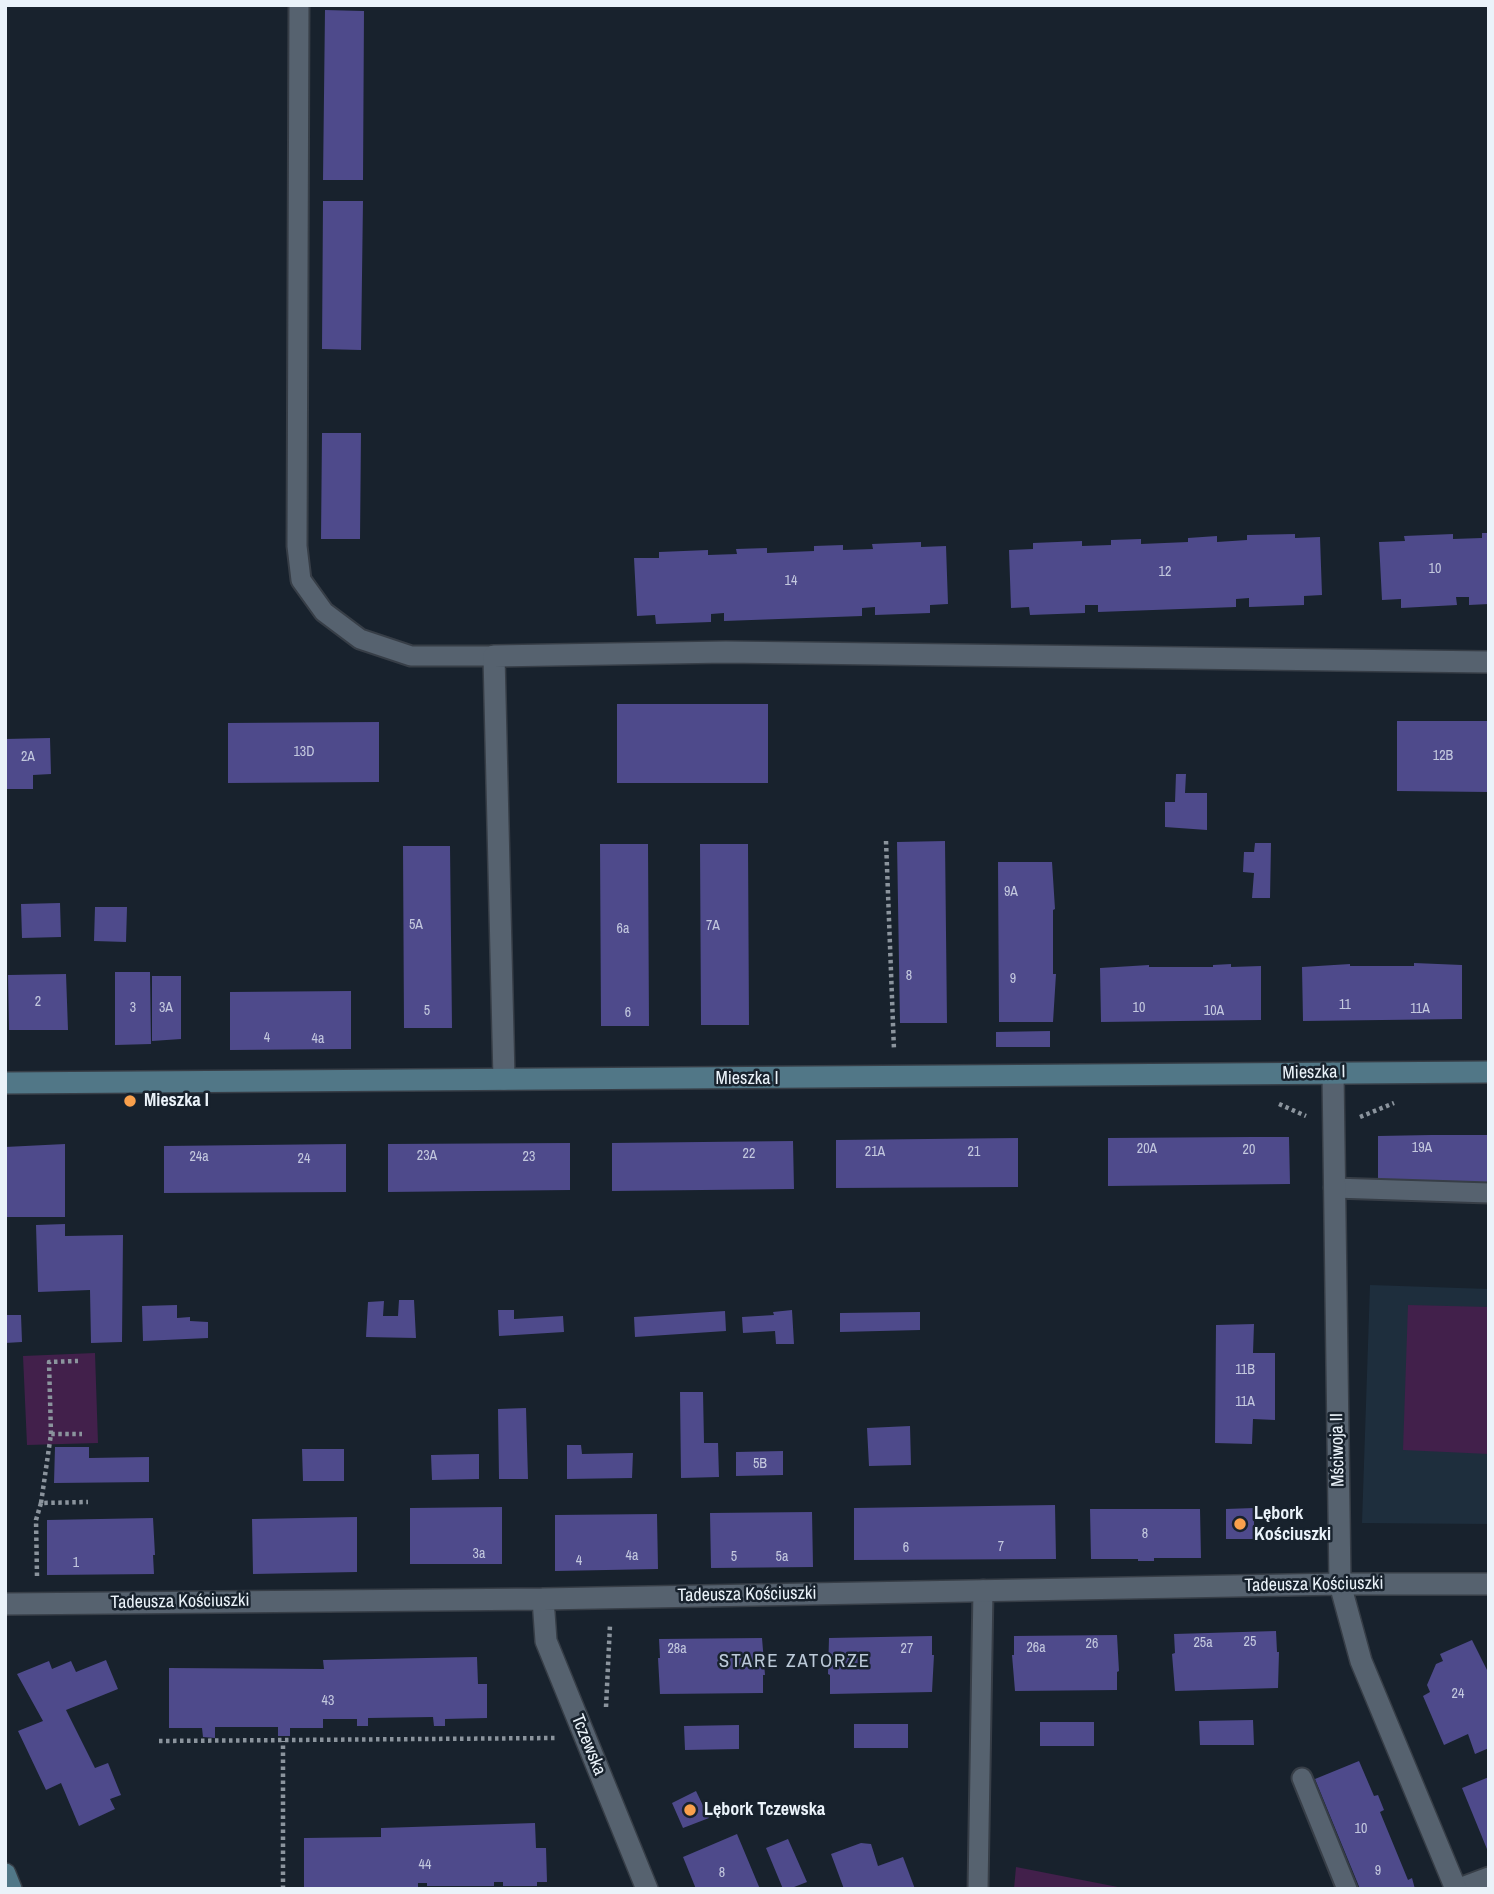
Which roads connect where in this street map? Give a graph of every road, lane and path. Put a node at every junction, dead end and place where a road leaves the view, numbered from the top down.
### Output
1 (299, 5) edge
2 (494, 656) junction
3 (1489, 662) edge
4 (886, 841) dead end
5 (894, 1051) dead end
6 (1489, 1072) edge
7 (1333, 1073) junction
8 (504, 1079) junction
9 (5, 1083) edge
10 (1335, 1188) junction
11 (1489, 1193) edge
12 (78, 1362) dead end
13 (51, 1434) junction
14 (82, 1434) dead end
15 (41, 1503) junction
16 (88, 1503) dead end
17 (37, 1580) dead end
18 (1340, 1584) junction
19 (1489, 1584) edge
20 (982, 1590) junction
21 (543, 1599) junction
22 (5, 1604) edge
23 (585, 1738) junction
24 (159, 1741) dead end
25 (283, 1741) junction
26 (1302, 1778) dead end
27 (5, 1874) edge
28 (1489, 1877) edge
29 (11, 1889) edge
30 (283, 1889) edge
31 (647, 1889) edge
32 (978, 1889) edge
33 (1346, 1889) edge
34 (1457, 1889) edge

1 - 2 lane
2 - 3 street
2 - 8 street
4 - 5 path
6 - 7 street, Mieszka I
7 - 8 street, Mieszka I
7 - 10 street, Mściwoja II
8 - 9 street, Mieszka I
10 - 11 lane
10 - 18 street, Mściwoja II
12 - 13 path
13 - 14 path
13 - 15 path
15 - 16 path
15 - 17 path
18 - 19 street, Tadeusza Kościuszki
18 - 20 street, Tadeusza Kościuszki
18 - 34 street, Mściwoja II
20 - 21 street, Tadeusza Kościuszki
20 - 32 lane
21 - 22 street, Tadeusza Kościuszki
21 - 23 street, Tczewska
23 - 25 path
23 - 31 street, Tczewska
24 - 25 path
25 - 30 path
26 - 33 lane
27 - 29 street
28 - 34 lane

